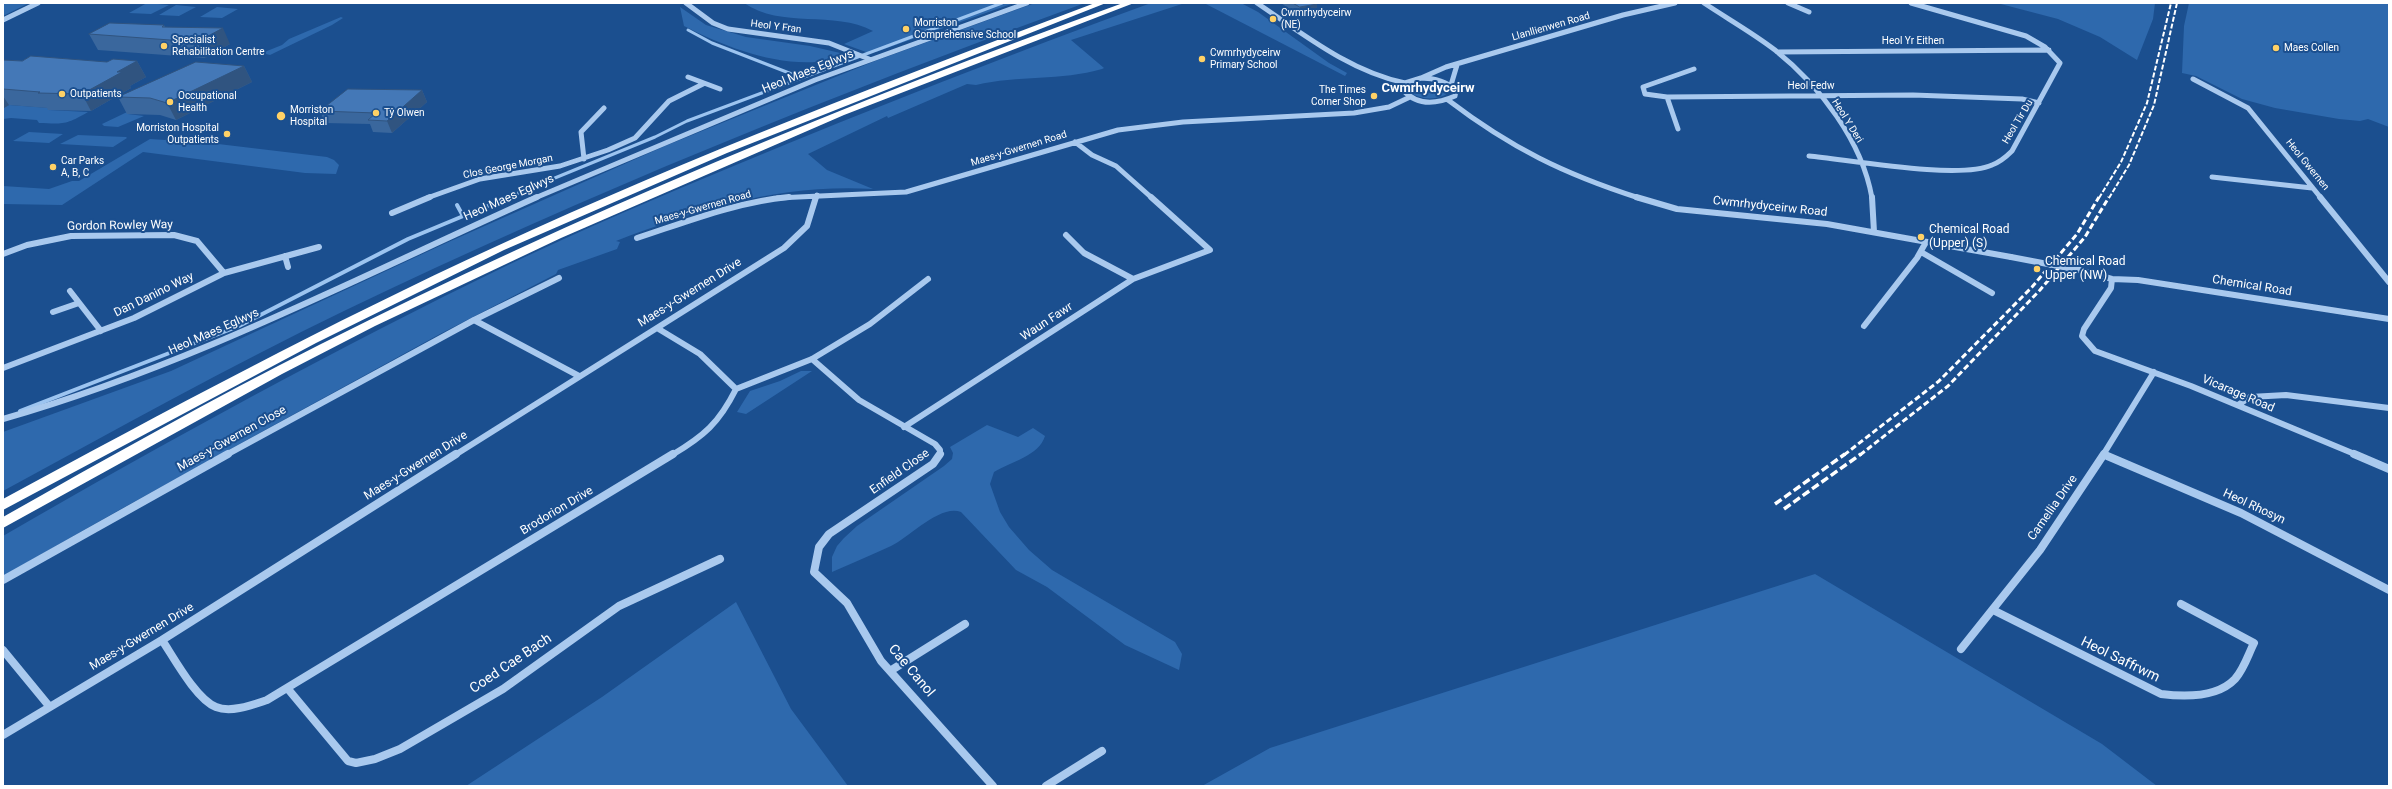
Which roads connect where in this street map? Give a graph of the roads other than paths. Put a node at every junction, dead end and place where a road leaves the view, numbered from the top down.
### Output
1 (38, 3) edge
2 (686, 3) edge
3 (1026, 3) edge
4 (1102, 3) edge
5 (1130, 3) edge
6 (1257, 3) edge
7 (1675, 3) edge
8 (1704, 3) edge
9 (1788, 3) edge
10 (1911, 3) edge
11 (1809, 12) dead end
12 (3, 20) edge
13 (2049, 50) junction
14 (1777, 52) junction
15 (869, 59) junction
16 (1457, 65) junction
17 (1694, 69) dead end
18 (688, 76) dead end
19 (1421, 78) junction
20 (2193, 79) dead end
21 (1405, 83) junction
22 (703, 84) junction
23 (1451, 85) junction
24 (720, 89) dead end
25 (1820, 95) junction
26 (1667, 96) junction
27 (1410, 97) junction
28 (1448, 100) junction
29 (2039, 103) junction
30 (604, 108) dead end
31 (1678, 129) dead end
32 (1075, 142) junction
33 (1810, 156) dead end
34 (584, 159) junction
35 (1861, 163) junction
36 (2212, 177) dead end
37 (2312, 188) junction
38 (817, 195) junction
39 (392, 213) dead end
40 (1874, 232) junction
41 (1066, 235) dead end
42 (637, 238) dead end
43 (1926, 242) junction
44 (318, 247) dead end
45 (1921, 252) junction
46 (3, 254) edge
47 (285, 256) junction
48 (288, 266) dead end
49 (224, 272) junction
50 (2381, 272) junction
51 (2389, 273) edge
52 (559, 278) dead end
53 (928, 279) dead end
54 (1133, 279) junction
55 (2112, 279) junction
56 (2389, 282) edge
57 (70, 292) dead end
58 (1992, 293) dead end
59 (79, 303) junction
60 (53, 312) dead end
61 (2389, 319) edge
62 (474, 320) junction
63 (1864, 326) dead end
64 (657, 328) junction
65 (101, 331) junction
66 (812, 358) junction
67 (3, 369) edge
68 (2154, 372) junction
69 (579, 376) junction
70 (736, 389) junction
71 (2238, 405) junction
72 (2389, 408) edge
73 (3, 419) edge
74 (904, 427) junction
75 (2105, 455) junction
76 (2389, 469) edge
77 (3, 505) edge
78 (3, 523) edge
79 (819, 548) joint
80 (720, 559) dead end
81 (3, 580) edge
82 (2389, 590) edge
83 (2181, 604) dead end
84 (1995, 611) junction
85 (965, 624) dead end
86 (162, 640) junction
87 (1961, 649) dead end
88 (3, 650) edge
89 (890, 671) junction
90 (288, 689) junction
91 (49, 706) junction
92 (3, 735) edge
93 (1102, 752) dead end
94 (993, 786) edge
95 (1046, 786) edge

1 - 12 street
2 - 15 street, Heol Y Fran
3 - 15 street, Heol Maes Eglwys
4 - 77 highway
5 - 78 highway
6 - 21 street
7 - 16 street, Llanllienwen Road
8 - 14 street, Heol Y Deri
9 - 11 street
10 - 13 street, Heol Tir Du
13 - 14 street, Heol Yr Eithen
13 - 29 street, Heol Tir Du
14 - 25 street, Heol Y Deri
15 - 73 street, Heol Maes Eglwys
16 - 19 street, Llanllienwen Road
16 - 23 street
17 - 26 street, Heol Fedw
18 - 22 street
19 - 21 street, Llanllienwen Road
19 - 23 street
20 - 37 street, Heol Gwernen
21 - 27 street
22 - 24 street
22 - 34 street, Clos George Morgan
23 - 28 street
25 - 26 street, Heol Fedw
25 - 29 street, Heol Fedw
25 - 35 street, Heol Y Deri
26 - 31 street
27 - 28 street
27 - 32 street, Maes-y-Gwernen Road
28 - 40 street, Cwmrhydyceirw Road
29 - 35 street, Heol Tir Du
30 - 34 street
32 - 38 street, Maes-y-Gwernen Road
32 - 54 street, Waun Fawr
33 - 35 street, Heol Tir Du
34 - 39 street, Clos George Morgan
35 - 40 street, Heol Y Deri
36 - 37 street
37 - 50 street, Heol Gwernen
38 - 42 street, Maes-y-Gwernen Road
38 - 64 street, Maes-y-Gwernen Drive
40 - 43 street, Cwmrhydyceirw Road
41 - 54 street
43 - 45 street
43 - 55 street, Cwmrhydyceirw Road, bridge
44 - 47 street, Dan Danino Way
45 - 58 street
45 - 63 street
46 - 49 street, Gordon Rowley Way
47 - 48 street
47 - 49 street, Dan Danino Way
49 - 65 street, Dan Danino Way
50 - 51 street
50 - 56 street, Heol Gwernen
52 - 62 street, Maes-y-Gwernen Close
53 - 66 street
54 - 74 street, Waun Fawr
55 - 61 street, Chemical Road
55 - 68 street, Vicarage Road
57 - 59 street
59 - 60 street
59 - 65 street
62 - 69 street
62 - 81 street, Maes-y-Gwernen Close
64 - 69 street, Maes-y-Gwernen Drive
64 - 70 street
65 - 67 street, Dan Danino Way
66 - 70 street
66 - 74 street, Enfield Close
68 - 71 street, Vicarage Road
68 - 75 street, Camellia Drive
69 - 86 street, Maes-y-Gwernen Drive
70 - 90 street, Brodorion Drive
71 - 72 street
71 - 76 street, Vicarage Road
74 - 79 street, Enfield Close
75 - 82 street, Heol Rhosyn
75 - 84 street, Camellia Drive
79 - 89 street, Cae Canol
80 - 90 street, Coed Cae Bach
83 - 84 street, Heol Saffrwm
84 - 87 street, Camellia Drive
85 - 89 street
86 - 90 street, Brodorion Drive
86 - 91 street, Maes-y-Gwernen Drive
88 - 91 street
89 - 94 street, Cae Canol
91 - 92 street, Maes-y-Gwernen Drive
93 - 95 street

